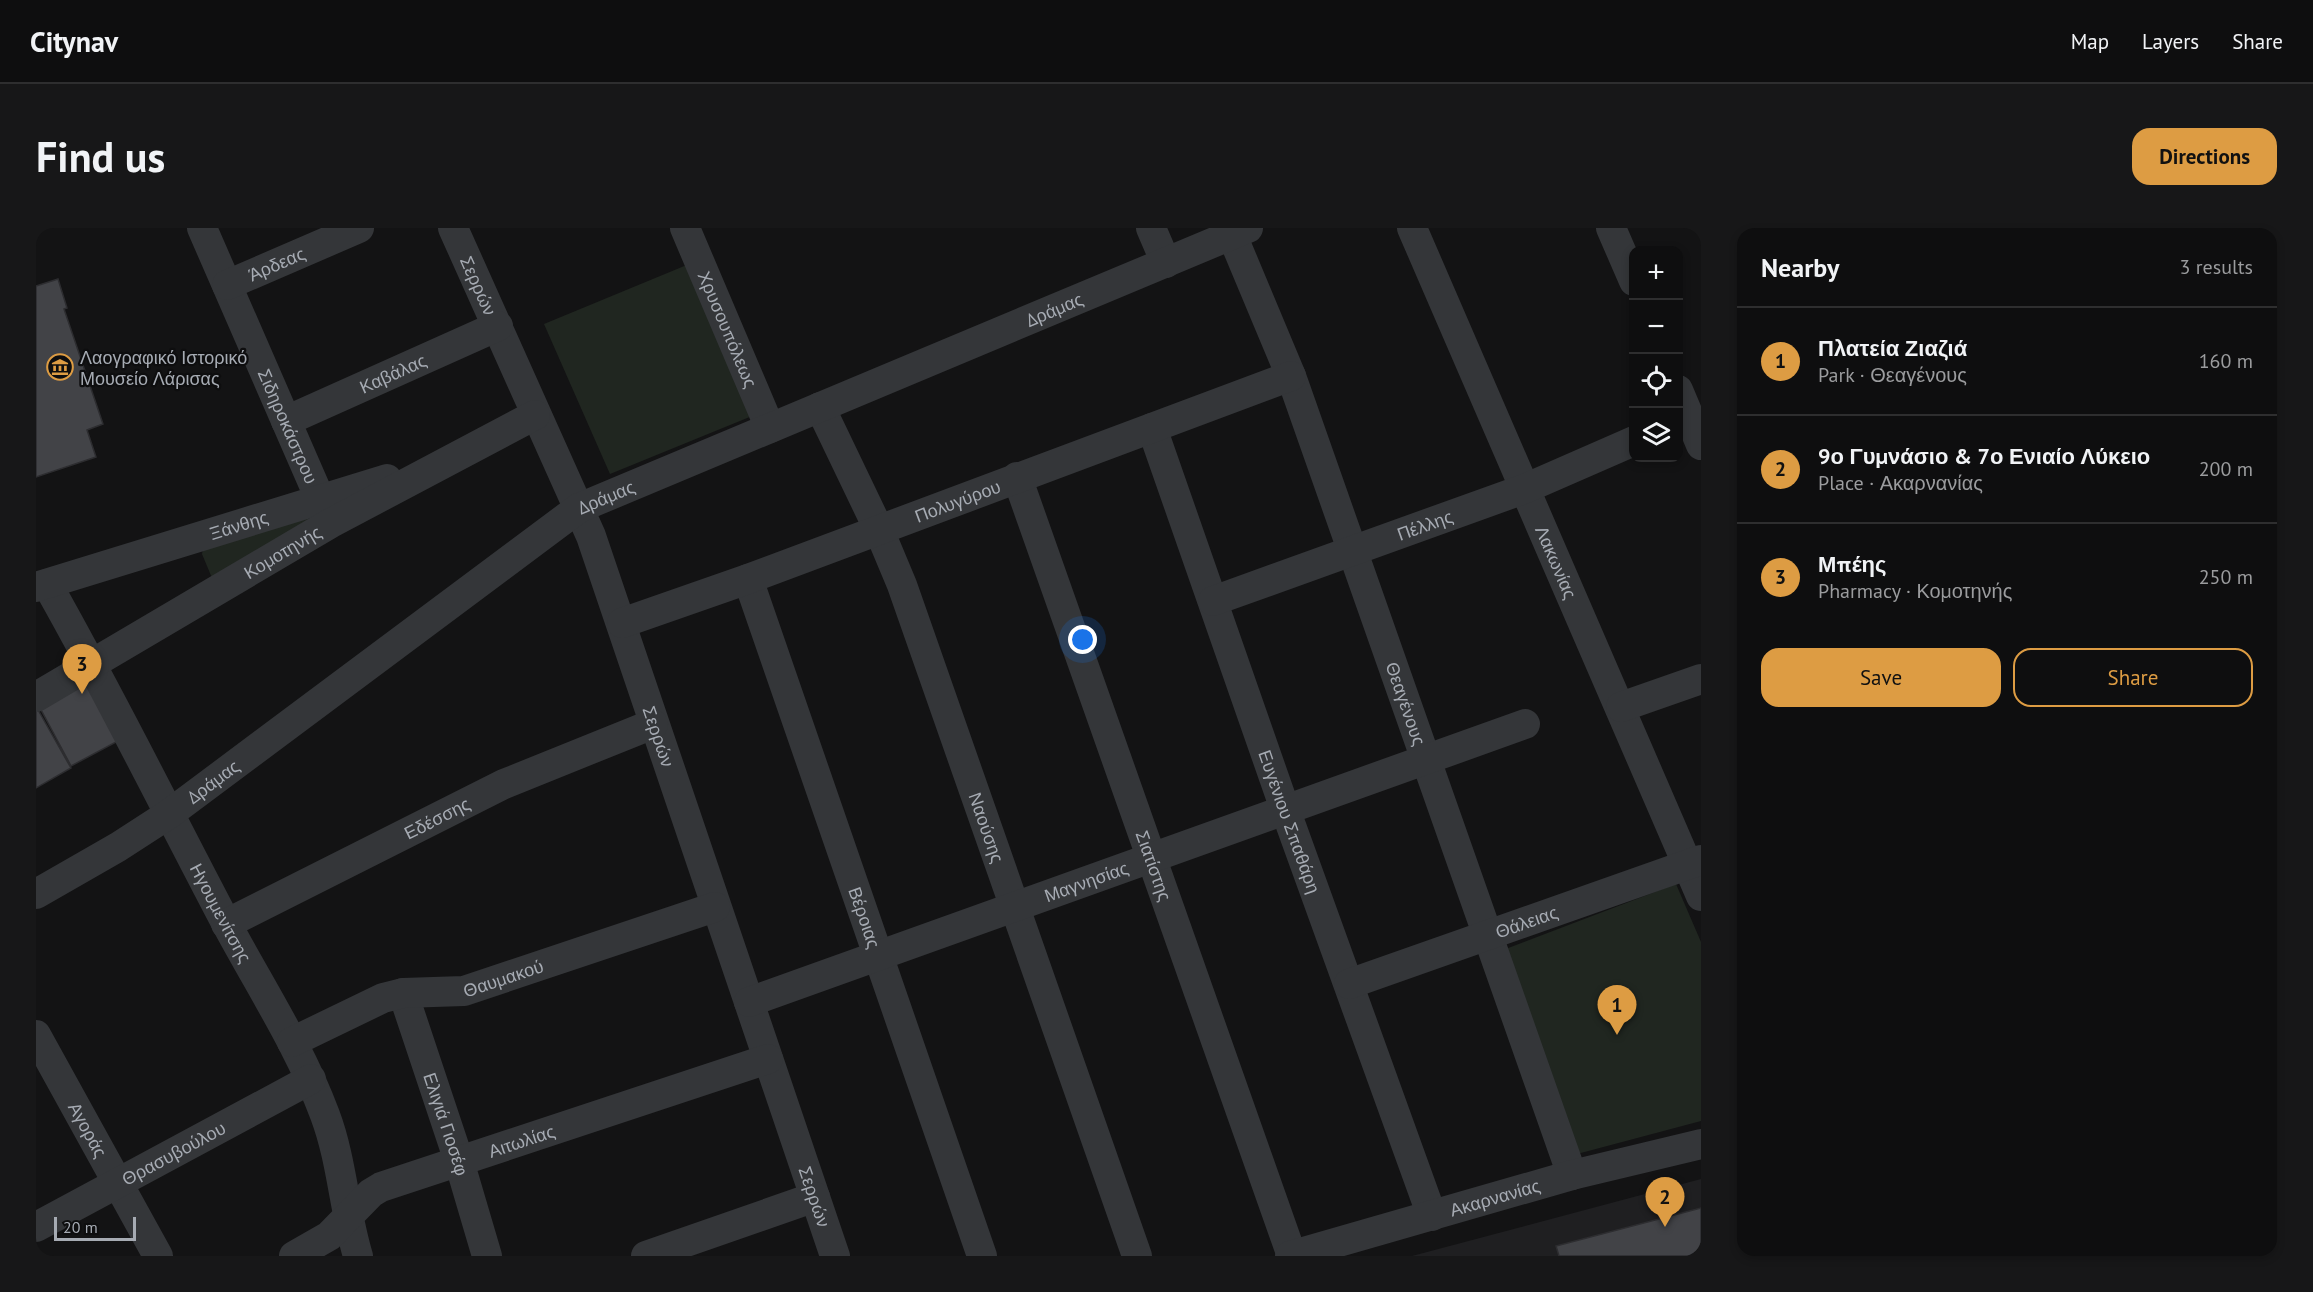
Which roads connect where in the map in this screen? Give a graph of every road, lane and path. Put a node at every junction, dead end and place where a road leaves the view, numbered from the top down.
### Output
1 (202, 228) edge
2 (359, 228) edge
3 (453, 228) edge
4 (1151, 228) edge
5 (1412, 228) edge
6 (1611, 228) edge
7 (695, 231) edge
8 (1240, 231) edge
9 (1166, 263) junction
10 (1629, 269) edge
11 (227, 285) junction
12 (498, 326) junction
13 (1291, 376) junction
14 (820, 407) junction
15 (1687, 410) edge
16 (535, 415) junction
17 (286, 421) junction
18 (770, 428) junction
19 (1152, 428) junction
20 (1629, 443) edge
21 (1701, 445) edge
22 (1017, 477) junction
23 (1524, 489) junction
24 (579, 508) junction
25 (325, 511) junction
26 (879, 530) junction
27 (1353, 550) junction
28 (748, 579) junction
29 (41, 586) edge
30 (1213, 601) junction
31 (622, 623) junction
32 (93, 666) junction
33 (1701, 679) edge
34 (36, 697) edge
35 (1622, 707) junction
36 (653, 724) junction
37 (1525, 724) dead end
38 (1425, 759) junction
39 (1285, 809) junction
40 (169, 814) junction
41 (1151, 858) junction
42 (1694, 863) edge
43 (36, 894) edge
44 (1701, 896) edge
45 (1015, 906) junction
46 (715, 907) junction
47 (226, 924) junction
48 (1489, 936) junction
49 (876, 956) junction
50 (1350, 984) junction
51 (403, 993) junction
52 (749, 1002) junction
53 (36, 1035) edge
54 (292, 1042) junction
55 (768, 1059) junction
56 (311, 1079) junction
57 (1701, 1144) edge
58 (459, 1161) junction
59 (1572, 1175) junction
60 (119, 1183) junction
61 (815, 1197) junction
62 (1432, 1216) junction
63 (347, 1220) junction
64 (36, 1227) edge
65 (158, 1256) edge
66 (294, 1256) edge
67 (358, 1256) edge
68 (487, 1256) edge
69 (646, 1256) edge
70 (835, 1256) edge
71 (982, 1256) edge
72 (1137, 1256) edge
73 (1291, 1256) edge

1 - 11 street, Σιδηροκάστρου
2 - 11 street, Άρδεας
3 - 12 street, Σερρών
4 - 9 street
5 - 23 street, Λακωνίας
6 - 10 street
7 - 18 street, Χρυσουπόλεως
8 - 9 street, Δράμας
8 - 13 street, Θεαγένους
9 - 14 street, Δράμας
11 - 17 street, Σιδηροκάστρου
12 - 16 street, Σερρών
12 - 17 street, Καβάλας
13 - 19 street, Πολυγύρου
13 - 27 street, Θεαγένους
14 - 18 street, Δράμας
14 - 26 street, Ναούσης
15 - 21 street
16 - 24 street, Σερρών
16 - 25 street, Κομοτηνής
17 - 25 street, Σιδηροκάστρου
18 - 24 street, Δράμας
19 - 22 street, Πολυγύρου
19 - 30 street, Ευγένιου Σπαθάρη
20 - 23 street, Πέλλης
22 - 26 street, Πολυγύρου
22 - 41 street, Σιατίστης
23 - 27 street, Πέλλης
23 - 35 street, Λακωνίας
24 - 31 street, Σερρών
24 - 40 street, Δράμας
25 - 29 street, Ξάνθης
25 - 32 street, Κομοτηνής
26 - 28 street, Πολυγύρου
26 - 45 street, Ναούσης
27 - 30 street, Πέλλης
27 - 38 street, Θεαγένους
28 - 31 street, Πολυγύρου
28 - 49 street, Βέροιας
29 - 32 street, Ηγουμενίτσης
30 - 39 street, Ευγένιου Σπαθάρη
31 - 36 street, Σερρών
32 - 34 street, Κομοτηνής
32 - 40 street, Ηγουμενίτσης
33 - 35 street
35 - 42 street, Λακωνίας
36 - 46 street, Σερρών
36 - 47 street, Εδέσσης
37 - 38 street, Μαγνησίας
38 - 39 street, Μαγνησίας
38 - 48 street, Θεαγένους
39 - 41 street, Μαγνησίας
39 - 50 street, Ευγένιου Σπαθάρη
40 - 43 street, Δράμας
40 - 47 street, Ηγουμενίτσης
41 - 45 street, Μαγνησίας
41 - 73 street, Σιατίστης
42 - 44 street, Λακωνίας
42 - 48 street, Θάλειας
45 - 49 street, Μαγνησίας
45 - 72 street, Ναούσης
46 - 51 street, Θαυμακού
46 - 52 street, Σερρών
47 - 54 street, Ηγουμενίτσης
48 - 50 street, Θάλειας
48 - 59 street, Θεαγένους
49 - 52 street, Μαγνησίας
49 - 71 street, Βέροιας
50 - 62 street, Ευγένιου Σπαθάρη
51 - 54 street, Θαυμακού
51 - 58 street, Ελιγιά Γιοσέφ
52 - 55 street, Σερρών
53 - 60 street, Αγοράς
54 - 56 street, Ηγουμενίτσης
55 - 58 street, Αιτωλίας
55 - 61 street, Σερρών
56 - 60 street, Θρασυβούλου
56 - 63 street, Ηγουμενίτσης
57 - 59 street, Ακαρνανίας
58 - 63 street, Αιτωλίας
58 - 68 street, Ελιγιά Γιοσέφ
59 - 62 street, Ακαρνανίας
60 - 64 street, Θρασυβούλου
60 - 65 street, Αγοράς
61 - 69 street
61 - 70 street, Σερρών
62 - 73 street, Ακαρνανίας
63 - 66 street, Αιτωλίας
63 - 67 street, Ηγουμενίτσης

